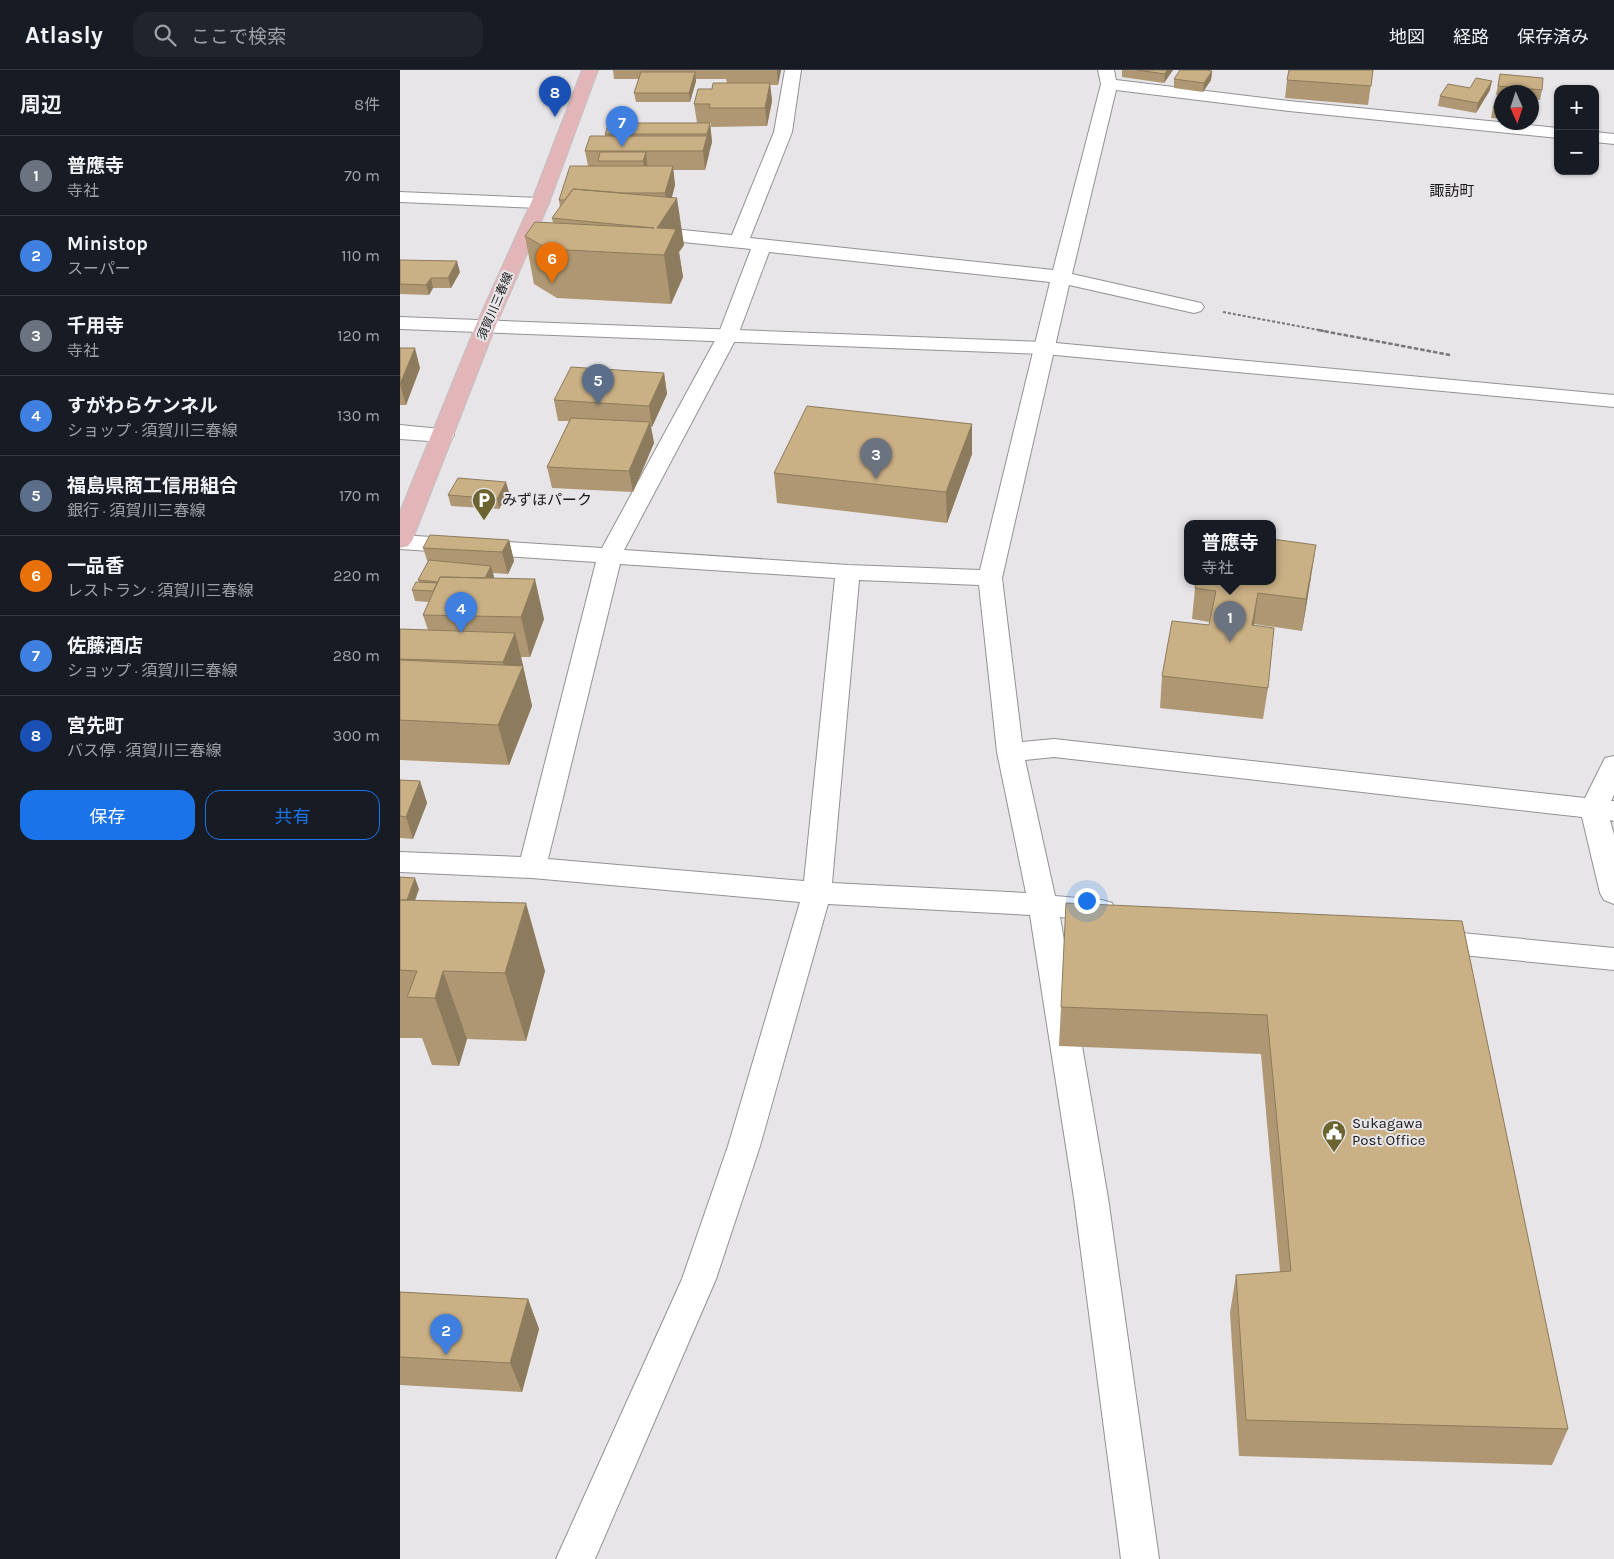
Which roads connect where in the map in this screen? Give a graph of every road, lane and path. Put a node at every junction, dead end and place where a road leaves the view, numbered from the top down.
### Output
1 (590, 70) edge
2 (793, 70) edge
3 (1107, 77) edge
4 (1554, 134) edge
5 (1599, 137) edge
6 (1614, 139) edge
7 (400, 198) edge
8 (540, 203) junction
9 (624, 231) edge
10 (739, 241) junction
11 (762, 246) junction
12 (1061, 277) junction
13 (1194, 307) joint
14 (400, 323) edge
15 (486, 325) junction
16 (728, 335) junction
17 (1045, 348) junction
18 (1455, 356) dead end
19 (1614, 401) edge
20 (400, 432) edge
21 (443, 435) junction
22 (400, 541) edge
23 (610, 555) junction
24 (848, 572) junction
25 (990, 578) junction
26 (1010, 752) junction
27 (1614, 765) edge
28 (1604, 810) edge
29 (400, 862) edge
30 (532, 868) junction
31 (817, 893) junction
32 (1614, 893) edge
33 (1044, 905) junction
34 (1132, 914) edge
35 (1407, 939) edge
36 (1614, 958) edge
37 (575, 1559) edge
38 (1140, 1559) edge

1 - 8 main road, 須賀川三春線
2 - 10 street
3 - 4 street
3 - 12 street
5 - 6 street
7 - 8 street
8 - 15 main road, 須賀川三春線
9 - 10 street
10 - 11 street
11 - 12 street
11 - 16 street
12 - 13 street
12 - 17 street
13 - 18 path
14 - 15 street
15 - 16 street
15 - 21 main road, 須賀川三春線
16 - 17 street
16 - 23 street
17 - 19 street
17 - 25 street
20 - 21 street
21 - 22 main road, 須賀川三春線
22 - 23 street
23 - 24 street
23 - 30 street
24 - 25 street
24 - 31 street
25 - 26 street
26 - 28 street
26 - 33 street
27 - 28 street
28 - 32 street
29 - 30 street
30 - 31 street
31 - 33 street
31 - 37 street
33 - 34 street
33 - 38 street
35 - 36 street

